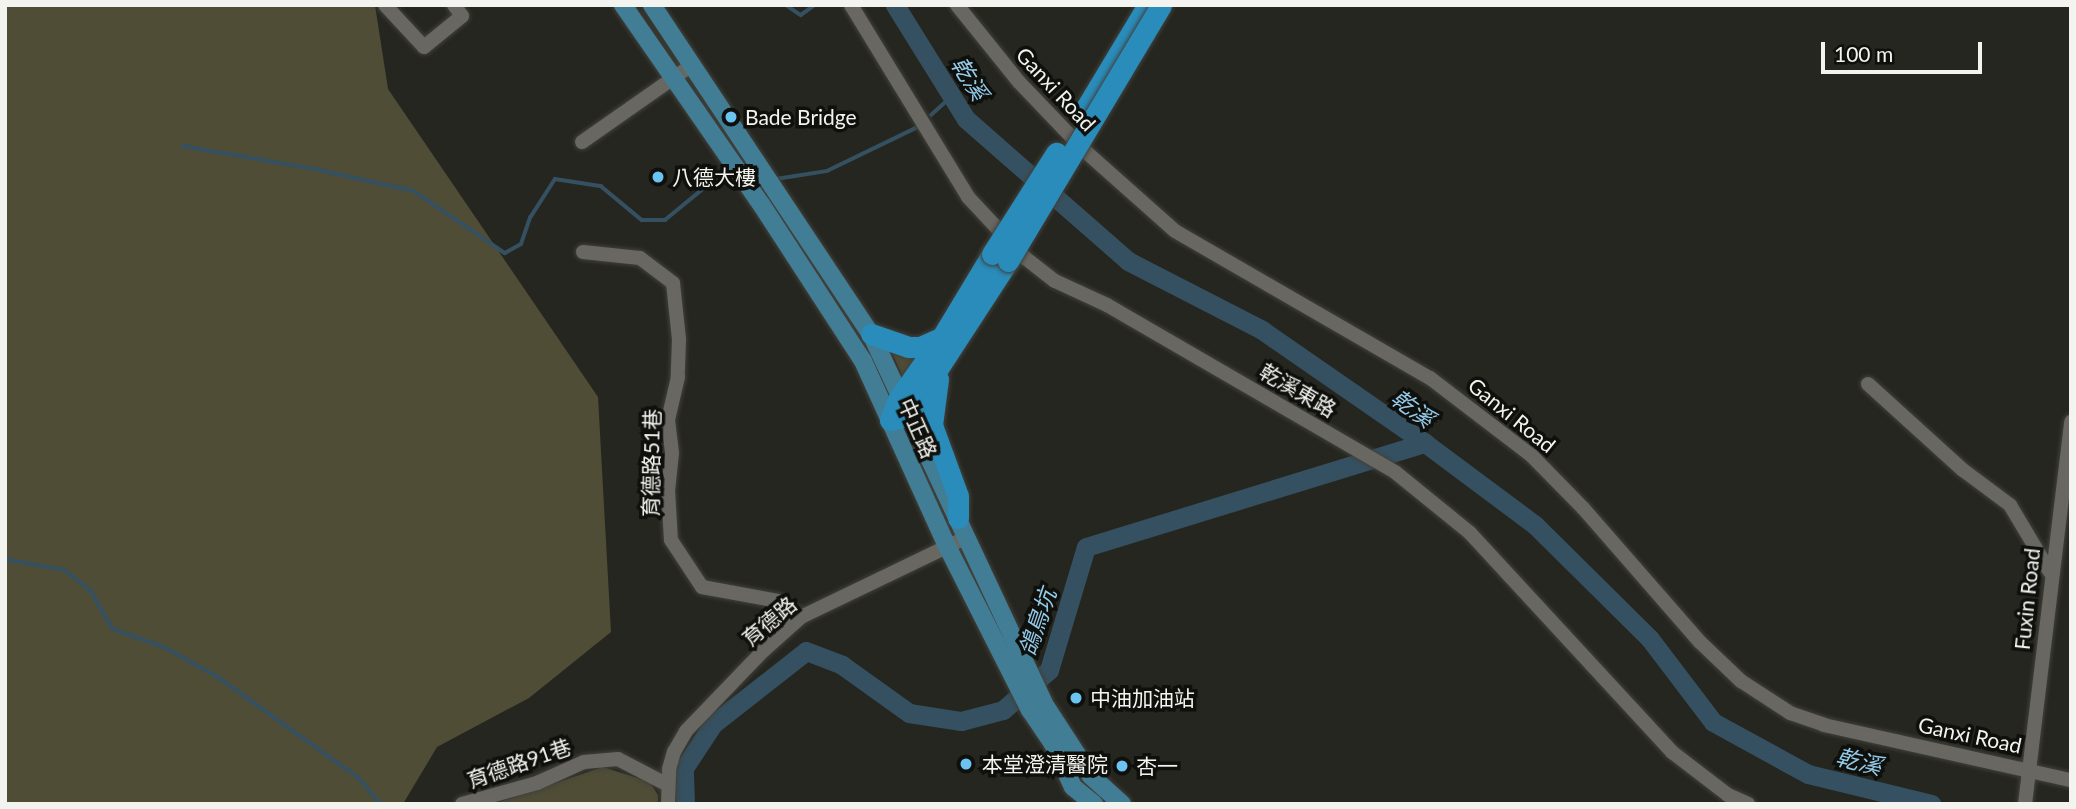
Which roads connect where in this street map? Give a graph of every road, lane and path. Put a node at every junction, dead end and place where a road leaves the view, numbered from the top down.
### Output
1 (385, 5) edge
2 (454, 5) edge
3 (623, 5) edge
4 (652, 5) edge
5 (851, 5) edge
6 (957, 5) edge
7 (1148, 5) edge
8 (1161, 5) edge
9 (692, 65) junction
10 (673, 79) junction
11 (582, 142) dead end
12 (583, 252) dead end
13 (1000, 257) junction
14 (871, 334) junction
15 (942, 337) junction
16 (939, 370) junction
17 (1868, 384) dead end
18 (899, 411) junction
19 (2071, 422) edge
20 (963, 527) junction
21 (947, 546) junction
22 (2050, 572) junction
23 (801, 617) junction
24 (1022, 676) junction
25 (1036, 705) junction
26 (2029, 775) junction
27 (1091, 776) junction
28 (2071, 780) edge
29 (668, 785) junction
30 (1073, 787) junction
31 (462, 804) edge
32 (668, 804) edge
33 (1082, 804) edge
34 (1094, 804) edge
35 (1122, 804) edge
36 (1748, 804) edge
37 (2025, 804) edge

1 - 2 street
3 - 10 main road
4 - 9 main road
5 - 36 street, 乾溪東路
6 - 26 street, Ganxi Road
7 - 13 highway, bridge
8 - 13 highway, bridge
9 - 10 street
9 - 14 main road, 中正路
10 - 11 street
10 - 18 main road, 中正路
12 - 23 street, 育德路51巷
13 - 15 highway
13 - 16 highway
14 - 15 highway
14 - 18 main road, 中正路
15 - 18 highway
16 - 18 highway
16 - 20 highway
17 - 22 street
18 - 20 main road, 中正路
18 - 21 main road, 中正路
19 - 22 street, Fuxin Road
20 - 21 street, 育德路
20 - 24 main road, 中正路
21 - 23 street, 育德路
21 - 24 main road, 中正路
22 - 26 street, Fuxin Road
23 - 29 street, 育德路
24 - 25 main road
25 - 27 main road
25 - 30 main road
26 - 28 street, Ganxi Road
26 - 37 street, Fuxin Road
27 - 30 street
27 - 35 main road
29 - 31 street, 育德路91巷
29 - 32 street, 育德路
30 - 33 street
30 - 34 main road

